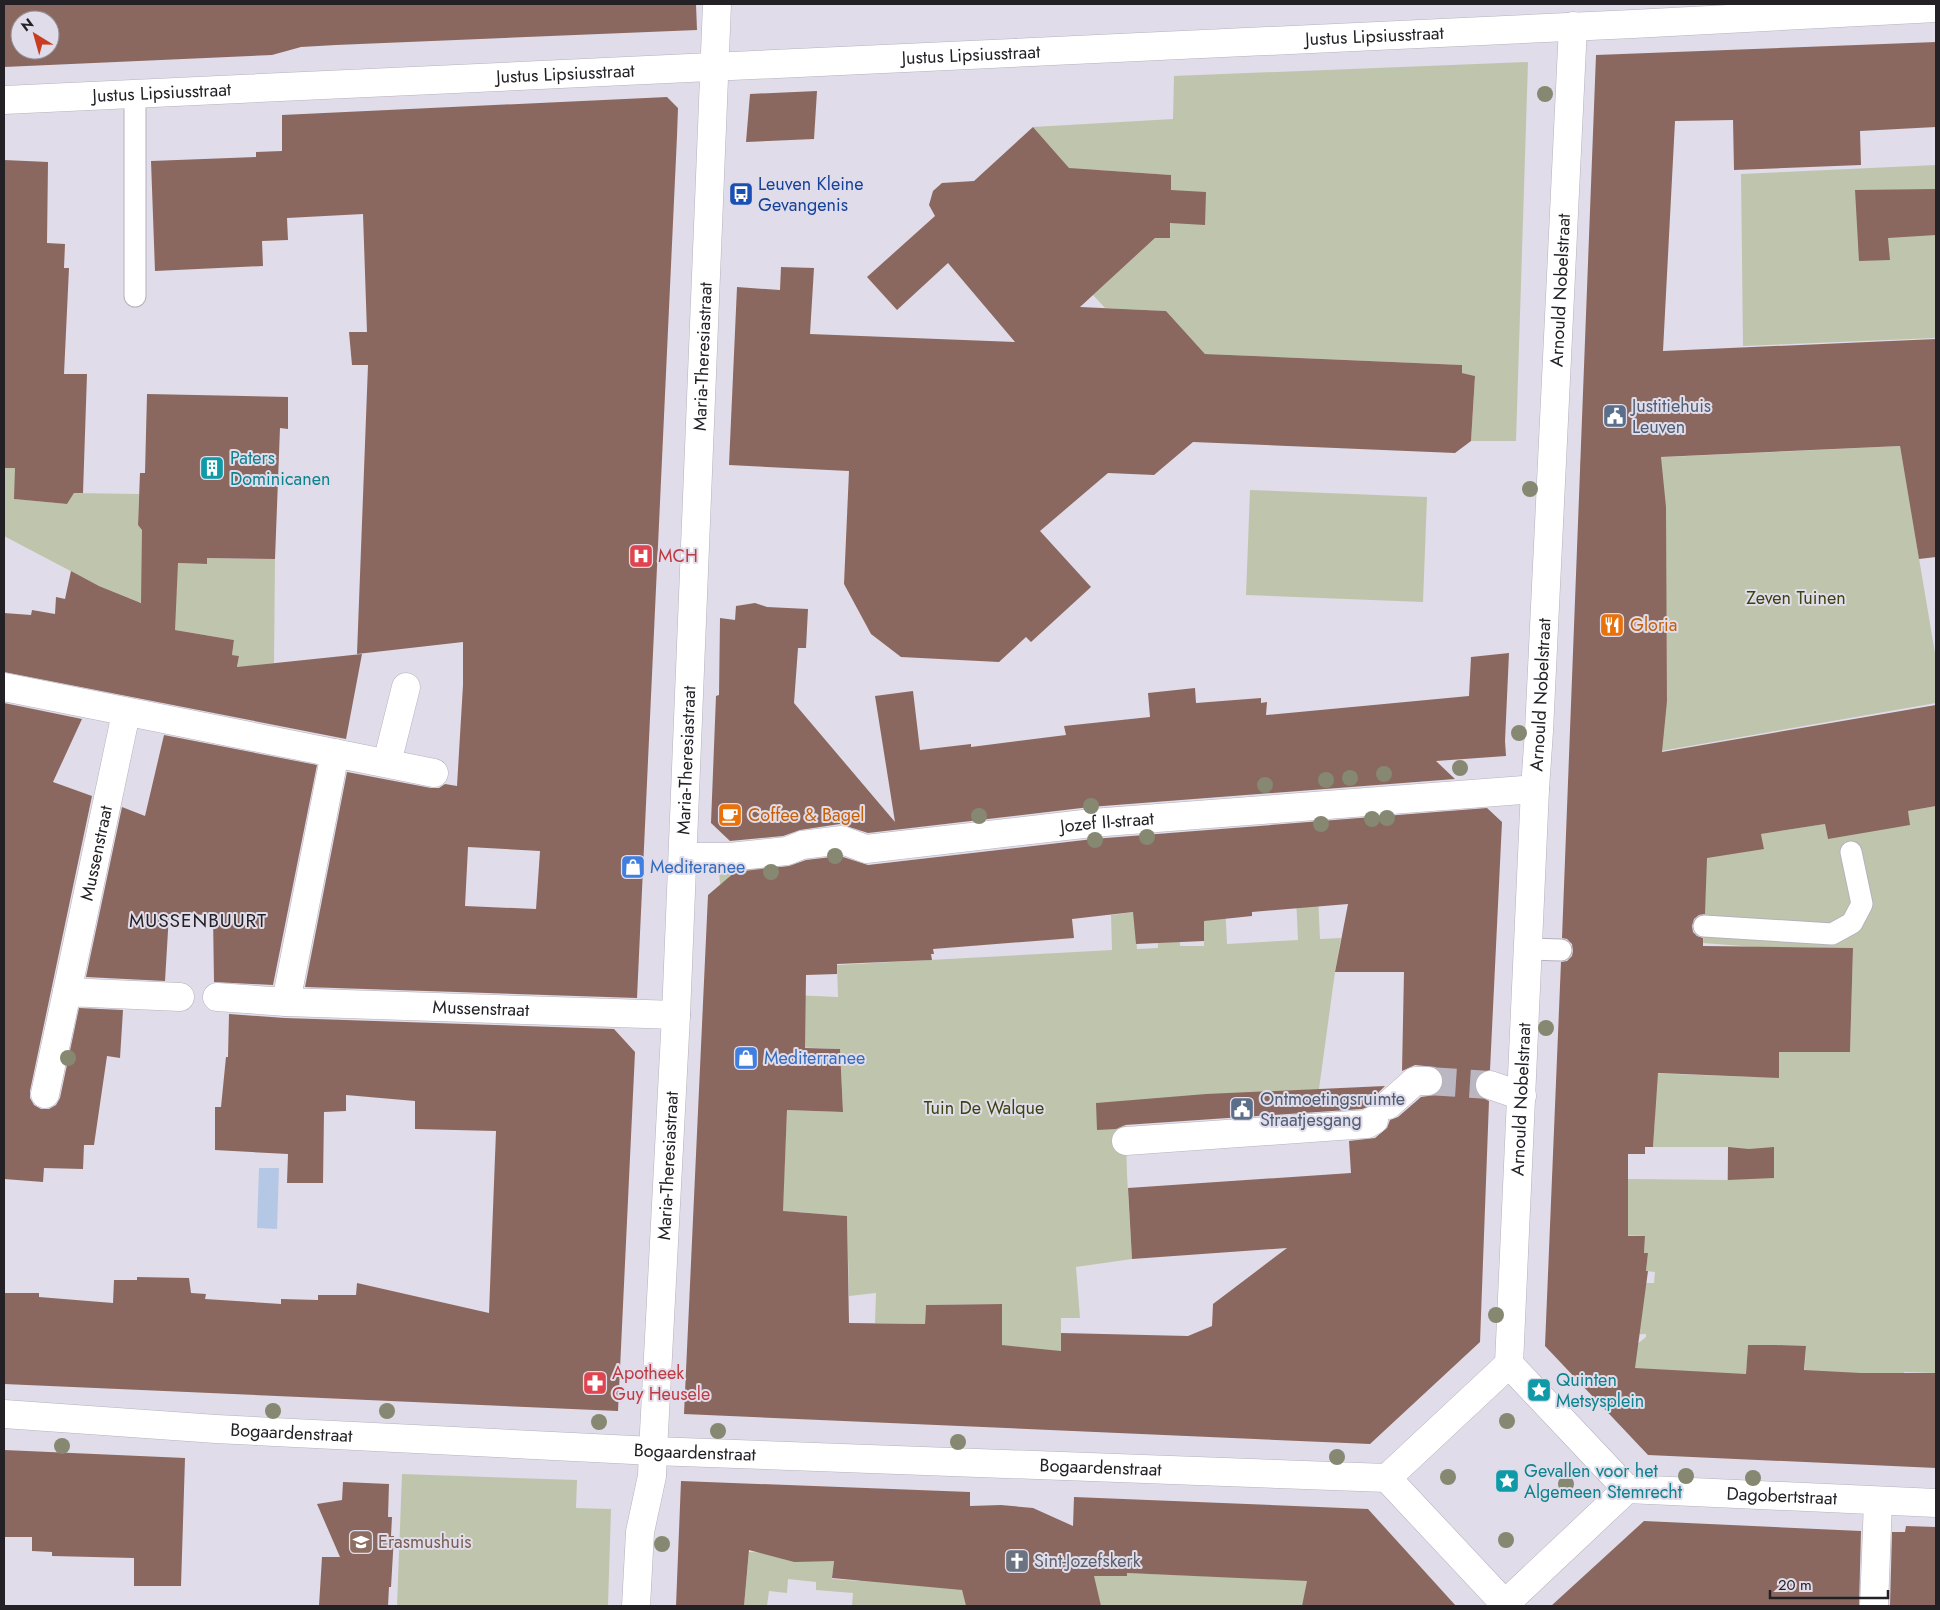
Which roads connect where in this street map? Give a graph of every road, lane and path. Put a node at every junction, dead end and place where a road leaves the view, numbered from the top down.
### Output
1 (717, 4) edge
2 (1936, 8) edge
3 (1573, 26) junction
4 (714, 66) junction
5 (136, 94) junction
6 (4, 100) edge
7 (135, 296) dead end
8 (406, 687) dead end
9 (4, 688) edge
10 (126, 713) junction
11 (335, 752) junction
12 (387, 763) junction
13 (434, 773) dead end
14 (1535, 789) junction
15 (1851, 852) dead end
16 (683, 857) junction
17 (1704, 926) dead end
18 (1529, 949) junction
19 (1561, 950) dead end
20 (67, 992) junction
21 (180, 997) dead end
22 (217, 997) dead end
23 (286, 1002) junction
24 (676, 1016) junction
25 (1428, 1081) tunnel mouth
26 (1490, 1085) tunnel mouth
27 (45, 1094) dead end
28 (1522, 1096) junction
29 (1126, 1141) dead end
30 (1509, 1364) junction
31 (4, 1414) edge
32 (653, 1451) junction
33 (1387, 1478) junction
34 (1627, 1489) junction
35 (1878, 1501) junction
36 (1936, 1503) edge
37 (1505, 1605) edge
38 (636, 1606) edge
39 (1874, 1606) edge

1 - 4 street, Maria-Theresiastraat
2 - 3 street, Justus Lipsiusstraat
3 - 4 street, Justus Lipsiusstraat
3 - 14 street, Arnould Nobelstraat
4 - 5 street, Justus Lipsiusstraat
4 - 16 street, Maria-Theresiastraat
5 - 6 street, Justus Lipsiusstraat
5 - 7 lane
8 - 12 street
9 - 10 street
10 - 11 street
10 - 20 street, Mussenstraat
11 - 12 street
11 - 23 street
12 - 13 street
14 - 16 street, Jozef II-straat
14 - 18 street, Arnould Nobelstraat
15 - 17 lane
16 - 24 street, Maria-Theresiastraat
18 - 19 lane
18 - 28 street, Arnould Nobelstraat
20 - 21 street
20 - 27 street, Mussenstraat
22 - 23 street, Mussenstraat
23 - 24 street, Mussenstraat
24 - 32 street, Maria-Theresiastraat
25 - 29 street
26 - 28 street
28 - 30 street, Arnould Nobelstraat
30 - 33 street
30 - 34 street
31 - 32 street, Bogaardenstraat
32 - 33 street, Bogaardenstraat
32 - 38 street, Maria-Theresiastraat
33 - 37 street
34 - 35 street, Dagobertstraat
34 - 37 street
35 - 36 street, Dagobertstraat
35 - 39 street

